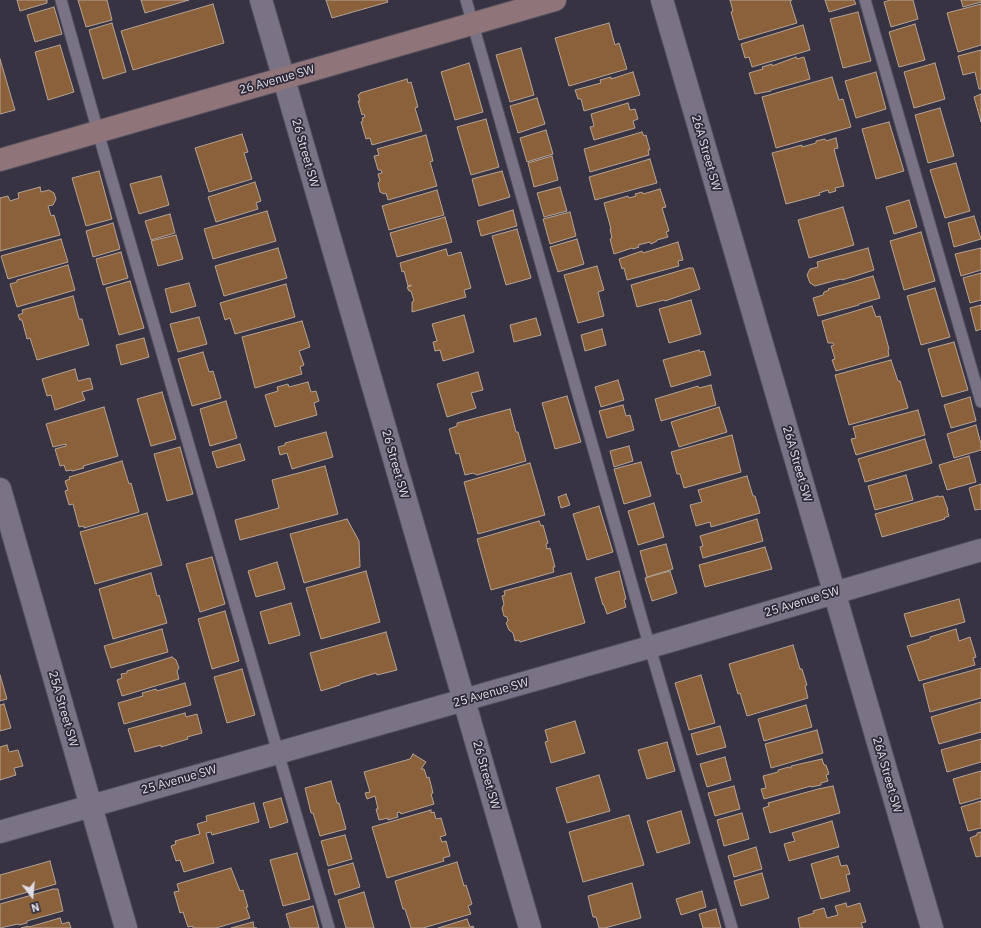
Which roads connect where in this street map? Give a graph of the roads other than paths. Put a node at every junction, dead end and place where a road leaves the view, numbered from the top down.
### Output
1 (61, 0) edge
2 (261, 0) edge
3 (466, 0) edge
4 (555, 0) edge
5 (662, 0) edge
6 (865, 0) edge
7 (473, 24) junction
8 (284, 78) junction
9 (98, 132) junction
10 (0, 160) edge
11 (981, 402) edge
12 (0, 489) edge
13 (981, 550) edge
14 (834, 592) junction
15 (650, 648) junction
16 (464, 701) junction
17 (278, 753) junction
18 (90, 806) junction
19 (0, 832) edge
20 (126, 928) edge
21 (329, 928) edge
22 (530, 928) edge
23 (732, 928) edge
24 (932, 928) edge

1 - 9 lane
2 - 8 street, 26 Street SW
3 - 7 lane
4 - 7 street, 26 Avenue SW
5 - 14 street, 26A Street SW
6 - 11 lane
7 - 8 street, 26 Avenue SW
7 - 15 lane
8 - 9 street, 26 Avenue SW
8 - 16 street, 26 Street SW
9 - 10 street, 26 Avenue SW
9 - 17 lane
12 - 18 street, 25A Street SW
13 - 14 street, 25 Avenue SW
14 - 15 street, 25 Avenue SW
14 - 24 street, 26A Street SW
15 - 16 street, 25 Avenue SW
15 - 23 lane
16 - 17 street, 25 Avenue SW
16 - 22 street, 26 Street SW
17 - 18 street, 25 Avenue SW
17 - 21 lane
18 - 19 street, 25 Avenue SW
18 - 20 street, 25A Street SW

